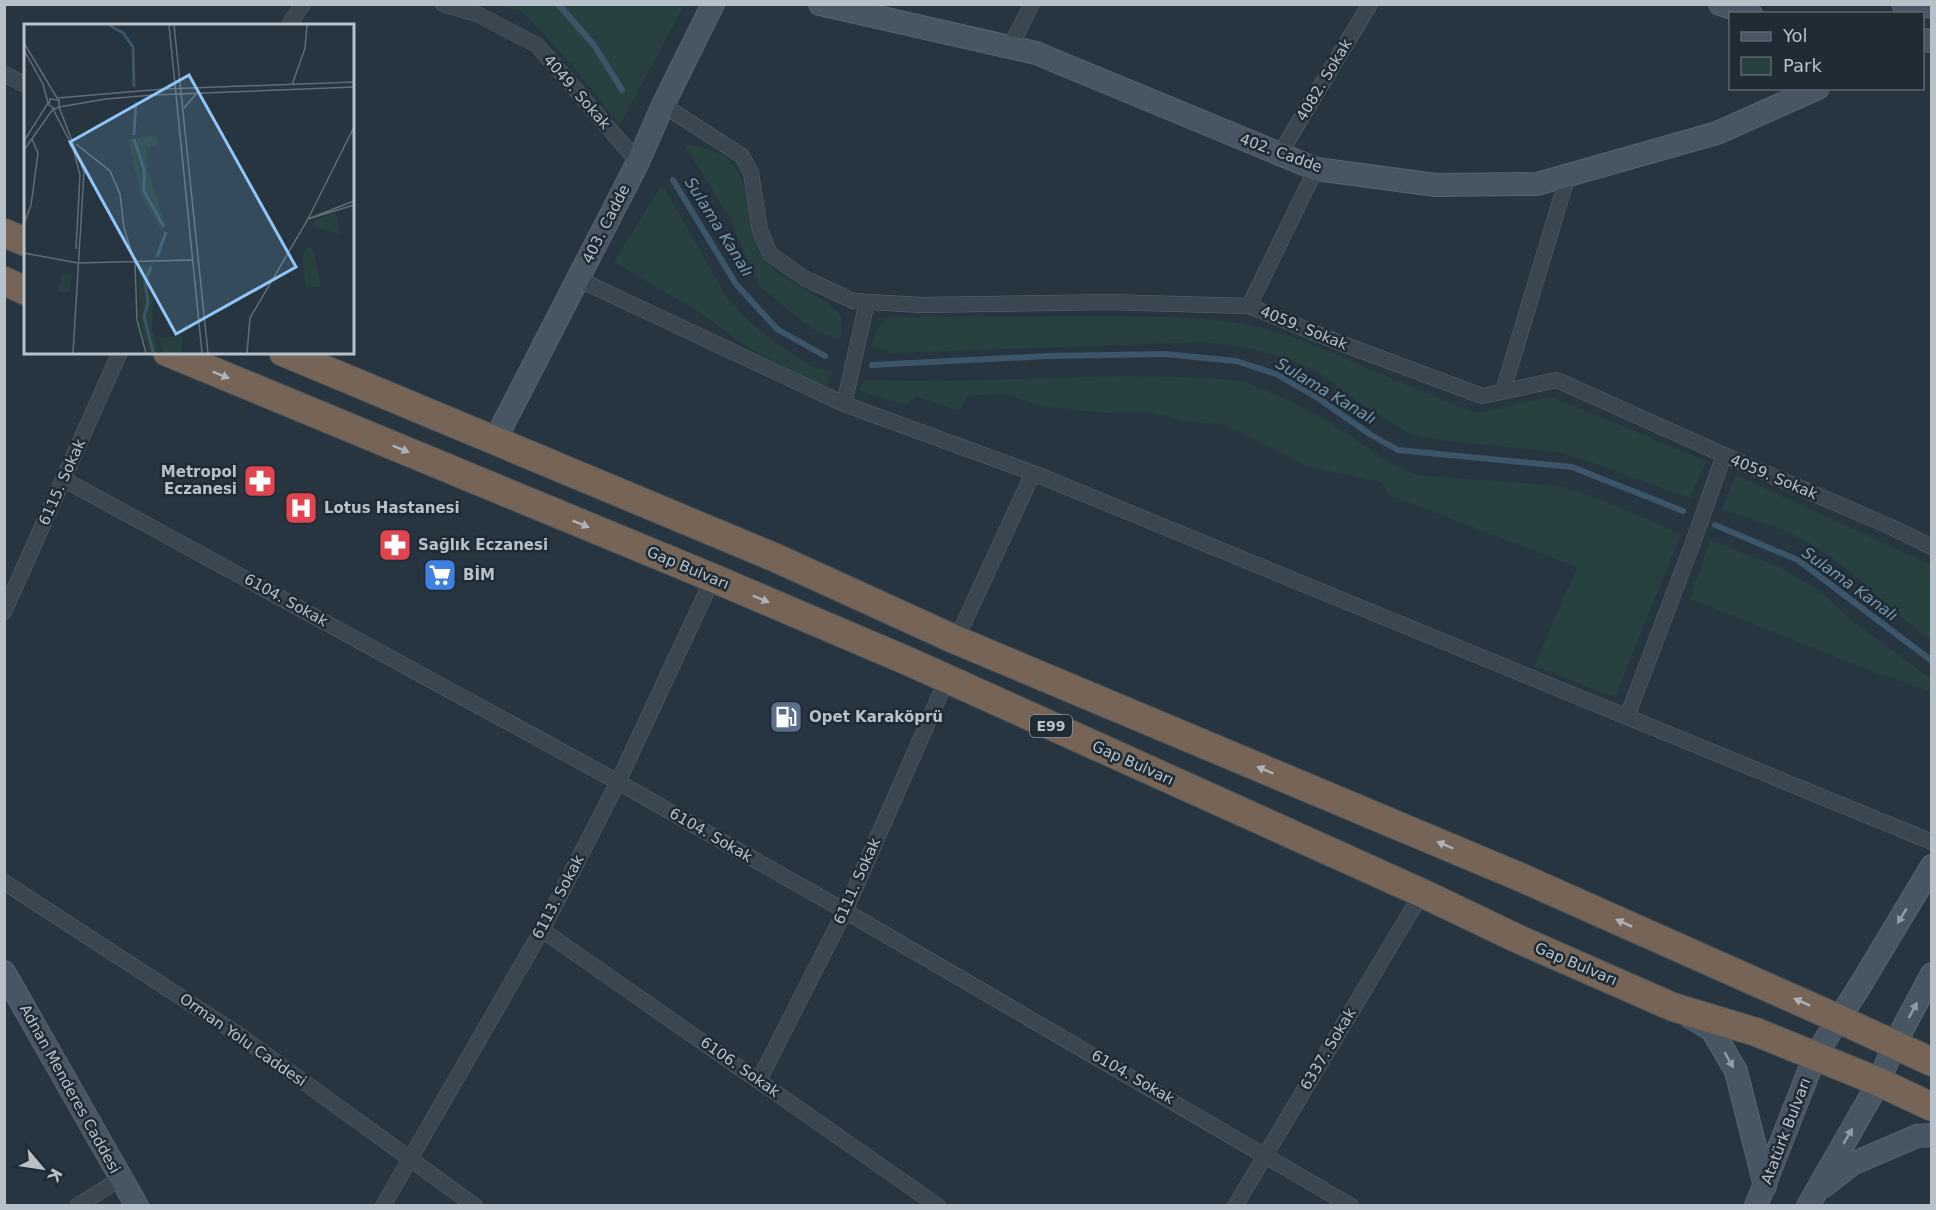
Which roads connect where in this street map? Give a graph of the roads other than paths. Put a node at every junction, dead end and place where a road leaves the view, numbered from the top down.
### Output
1 (303, 4) edge
2 (443, 4) edge
3 (713, 4) edge
4 (820, 4) edge
5 (1032, 4) edge
6 (1370, 4) edge
7 (1720, 4) edge
8 (1904, 4) edge
9 (1932, 7) edge
10 (1745, 12) edge
11 (289, 24) edge
12 (1010, 47) junction
13 (4, 74) edge
14 (24, 84) edge
15 (1814, 90) edge
16 (663, 105) junction
17 (1279, 155) junction
18 (638, 162) junction
19 (1316, 169) junction
20 (1568, 175) junction
21 (4, 233) edge
22 (24, 241) edge
23 (578, 279) junction
24 (4, 281) edge
25 (24, 290) edge
26 (867, 302) junction
27 (1249, 306) junction
28 (119, 354) edge
29 (172, 354) edge
30 (288, 354) edge
31 (1503, 391) junction
32 (844, 404) junction
33 (494, 442) junction
34 (1724, 455) junction
35 (1033, 473) junction
36 (63, 479) junction
37 (1932, 547) edge
38 (713, 578) junction
39 (7, 602) edge
40 (956, 640) junction
41 (947, 679) junction
42 (1627, 717) junction
43 (618, 782) junction
44 (1932, 842) edge
45 (1932, 866) edge
46 (4, 882) edge
47 (1422, 893) junction
48 (845, 911) junction
49 (542, 930) junction
50 (4, 972) edge
51 (1932, 974) edge
52 (1673, 1007) junction
53 (1839, 1019) junction
54 (1894, 1045) junction
55 (1815, 1056) junction
56 (1932, 1062) edge
57 (759, 1080) junction
58 (1879, 1082) junction
59 (1932, 1107) edge
60 (1932, 1135) edge
61 (1266, 1154) junction
62 (410, 1159) junction
63 (120, 1179) junction
64 (1760, 1196) edge
65 (1811, 1200) edge
66 (77, 1206) edge
67 (137, 1206) edge
68 (383, 1206) edge
69 (475, 1206) edge
70 (938, 1206) edge
71 (1235, 1206) edge
72 (1351, 1206) edge

1 - 11 street
2 - 18 street, 4049. Sokak
3 - 16 street, 403. Cadde
4 - 12 street, 402. Cadde
5 - 12 street
6 - 17 street, 4082. Sokak
7 - 10 street
8 - 9 street
12 - 17 street, 402. Cadde
13 - 14 street
15 - 20 street, 402. Cadde
16 - 18 street, 403. Cadde
16 - 26 street, 4059. Sokak
17 - 19 street, 402. Cadde
18 - 23 street, 403. Cadde
19 - 20 street, 402. Cadde
19 - 27 street
20 - 31 street
21 - 22 highway
23 - 32 street
23 - 33 street, 403. Cadde
24 - 25 highway
26 - 27 street, 4059. Sokak
26 - 32 street
27 - 31 street, 4059. Sokak
28 - 36 street, 6115. Sokak
29 -> 38 highway, Gap Bulvarı / E99
30 - 33 highway
31 - 34 street, 4059. Sokak
32 - 35 street
33 - 40 highway
34 - 37 street, 4059. Sokak
34 - 42 street
35 - 40 street
35 - 42 street
36 - 39 street, 6115. Sokak
36 - 43 street, 6104. Sokak
38 -> 41 highway, Gap Bulvarı / E99
38 - 43 street, 6113. Sokak
53 -> 40 highway
41 - 47 highway, Gap Bulvarı / E99
41 - 48 street, 6111. Sokak
42 - 44 street
43 - 48 street, 6104. Sokak
43 - 49 street, 6113. Sokak
45 -> 53 street, Atatürk Bulvarı
46 - 62 street, Orman Yolu Caddesi
47 - 52 highway, Gap Bulvarı / E99
47 - 61 street, 6337. Sokak
48 - 57 street, 6111. Sokak
48 - 61 street, 6104. Sokak
49 - 57 street, 6106. Sokak
49 - 62 street, 6113. Sokak
50 - 63 street, Adnan Menderes Caddesi
54 -> 51 street
52 - 55 highway, Gap Bulvarı / E99
52 -> 64 street
53 - 54 highway
53 - 55 street, Atatürk Bulvarı
54 - 56 highway
54 - 58 street
55 - 58 highway, Gap Bulvarı / E99
55 - 64 street, Atatürk Bulvarı
57 - 70 street, 6106. Sokak
58 - 59 highway, Gap Bulvarı / E99
65 -> 58 street
60 - 65 street
61 - 71 street, 6337. Sokak
61 - 72 street, 6104. Sokak
62 - 68 street, 6113. Sokak
62 - 69 street, Orman Yolu Caddesi
63 - 66 street
63 - 67 street, Adnan Menderes Caddesi

